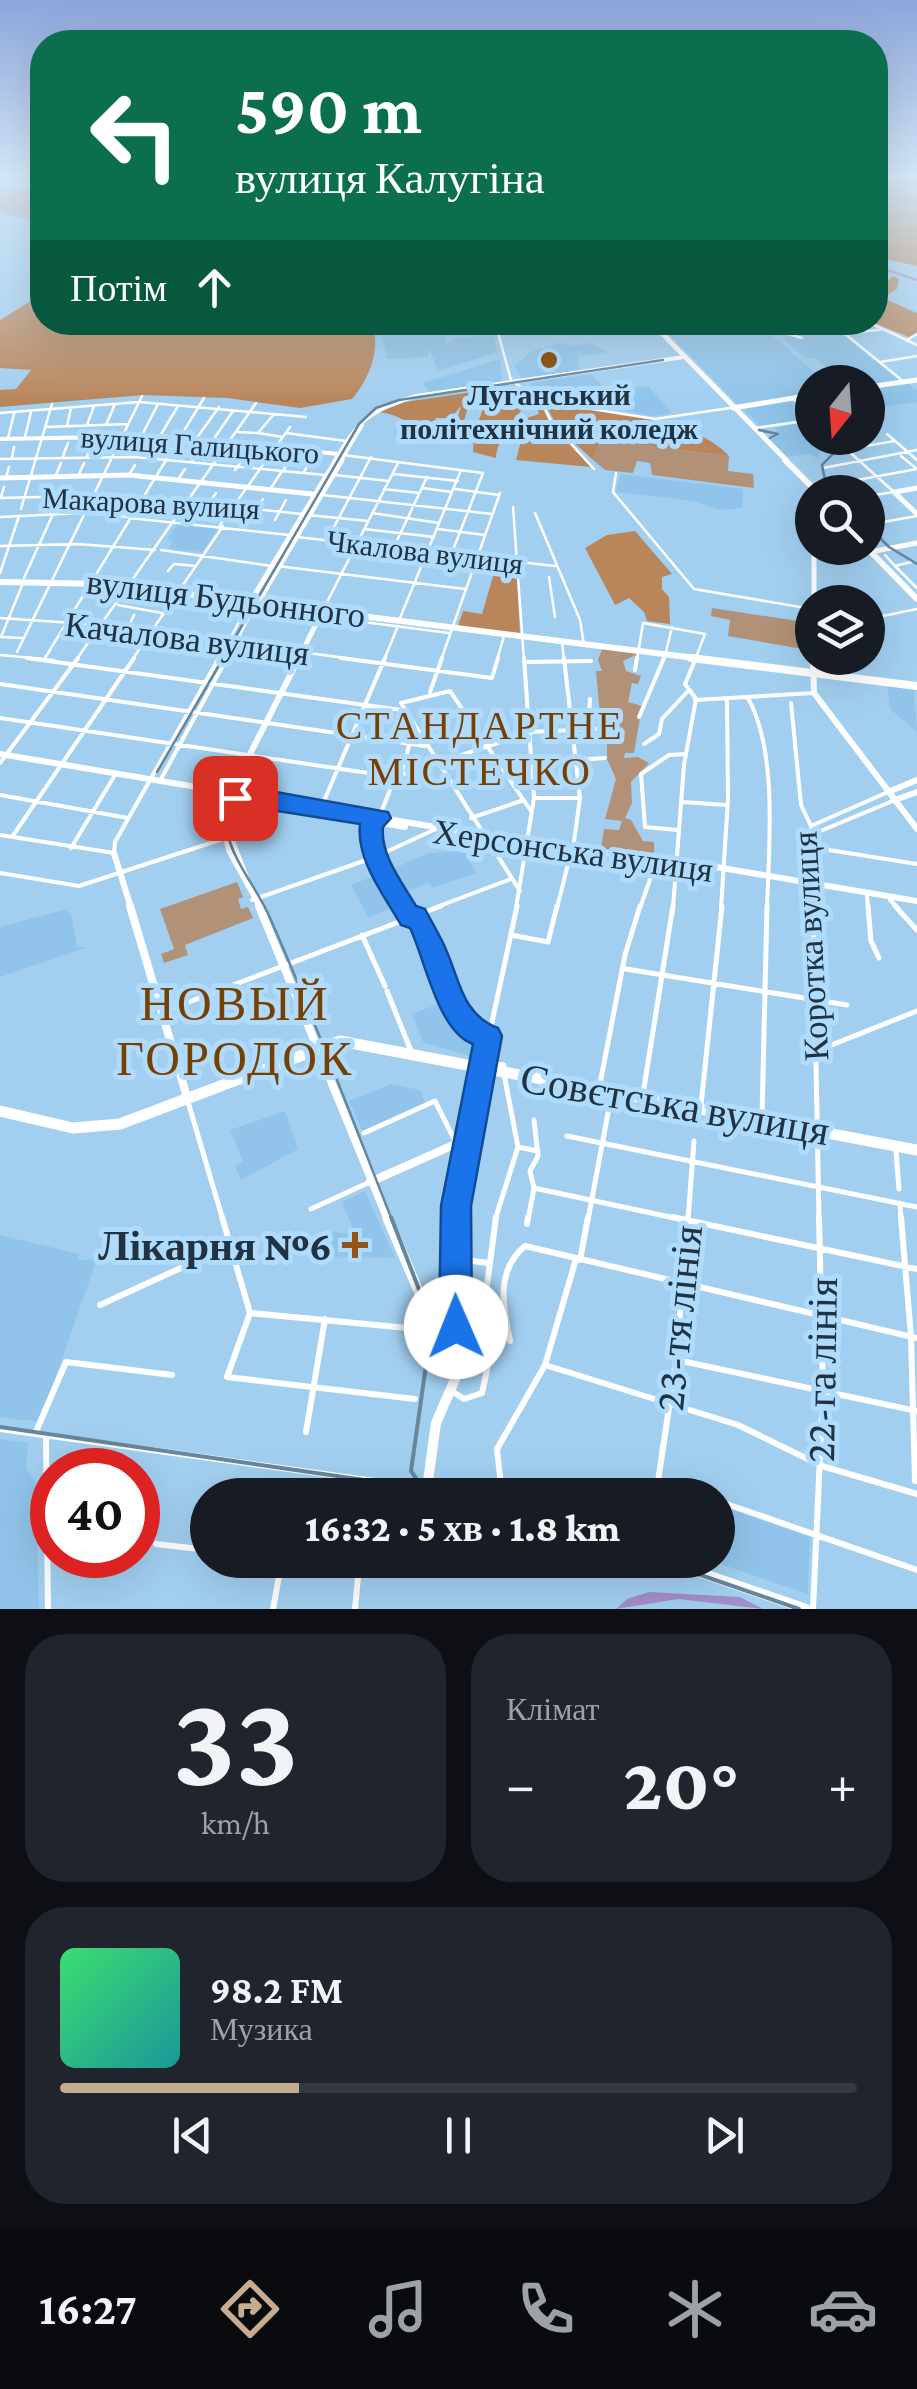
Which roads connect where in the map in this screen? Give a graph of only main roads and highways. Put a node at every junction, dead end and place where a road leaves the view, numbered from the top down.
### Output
1 (662, 335) edge
2 (917, 380) edge
3 (885, 385) edge
4 (795, 398) edge
5 (732, 408) junction
6 (798, 475) edge
7 (799, 475) edge
8 (885, 562) edge
9 (0, 578) edge
10 (913, 588) edge
11 (917, 686) edge
12 (504, 1069) joint
13 (0, 1110) edge
14 (917, 1150) edge

1 - 5 main road
2 - 3 main road
4 - 5 main road
5 - 6 main road
5 - 7 main road
8 - 10 main road
9 - 11 main road, вулиця Будьонного
12 - 13 main road, Совєтська вулиця
12 - 14 main road, Совєтська вулиця

